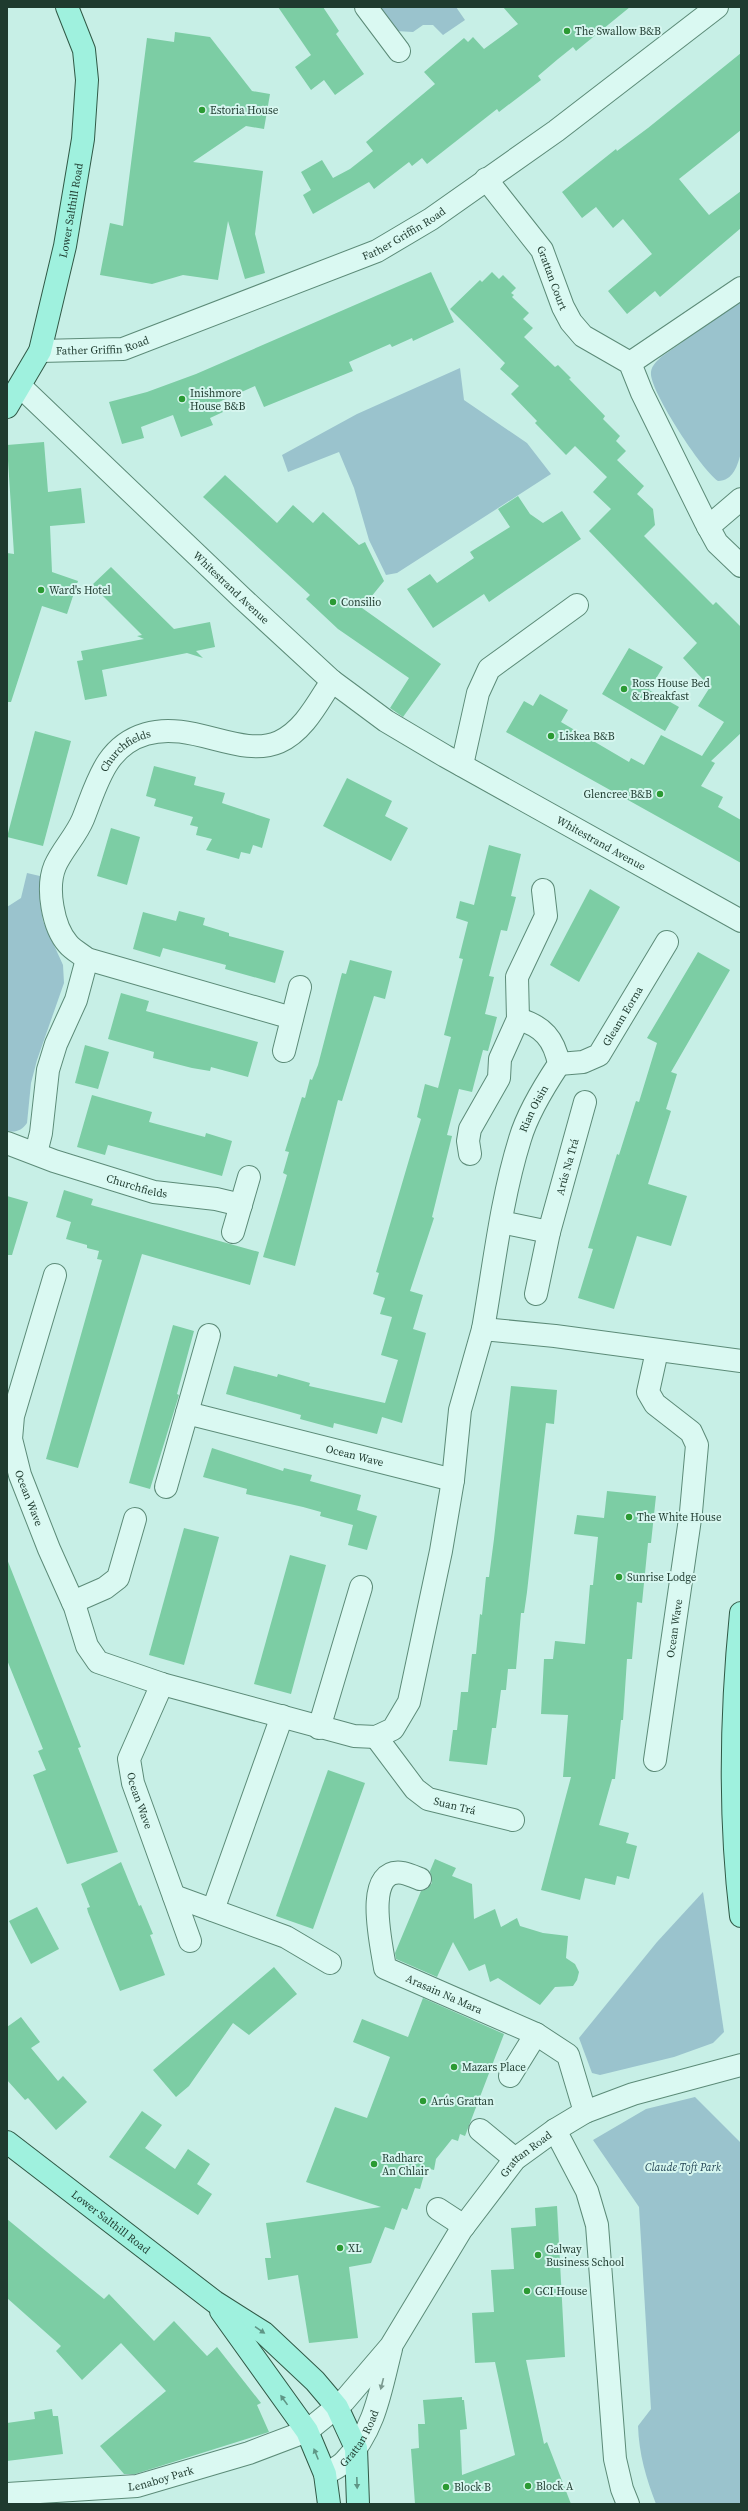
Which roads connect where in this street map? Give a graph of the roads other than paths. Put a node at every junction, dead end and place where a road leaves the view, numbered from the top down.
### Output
1 (366, 7) edge
2 (717, 7) edge
3 (71, 8) edge
4 (399, 51) dead end
5 (486, 179) junction
6 (741, 288) edge
7 (40, 352) junction
8 (630, 363) junction
9 (20, 386) junction
10 (7, 407) edge
11 (741, 499) edge
12 (708, 527) junction
13 (741, 566) edge
14 (577, 605) dead end
15 (332, 681) junction
16 (462, 765) junction
17 (543, 890) dead end
18 (741, 921) edge
19 (667, 942) dead end
20 (87, 959) junction
21 (300, 987) dead end
22 (292, 1018) junction
23 (518, 1018) junction
24 (284, 1051) dead end
25 (559, 1064) junction
26 (585, 1102) dead end
27 (7, 1142) edge
28 (36, 1153) junction
29 (470, 1154) dead end
30 (249, 1177) dead end
31 (241, 1205) junction
32 (501, 1222) junction
33 (233, 1232) dead end
34 (549, 1232) junction
35 (55, 1275) dead end
36 (536, 1294) dead end
37 (483, 1329) junction
38 (209, 1335) dead end
39 (657, 1351) junction
40 (741, 1361) edge
41 (187, 1413) junction
42 (453, 1480) junction
43 (166, 1487) dead end
44 (135, 1519) dead end
45 (361, 1587) dead end
46 (73, 1602) junction
47 (741, 1613) edge
48 (162, 1684) junction
49 (282, 1716) junction
50 (319, 1728) junction
51 (376, 1737) junction
52 (655, 1760) dead end
53 (737, 1783) edge
54 (513, 1820) dead end
55 (420, 1879) dead end
56 (174, 1896) junction
57 (213, 1910) junction
58 (741, 1916) edge
59 (190, 1941) dead end
60 (330, 1963) dead end
61 (536, 2034) junction
62 (741, 2065) edge
63 (510, 2076) dead end
64 (584, 2112) junction
65 (480, 2130) dead end
66 (555, 2130) junction
67 (7, 2142) edge
68 (515, 2159) junction
69 (438, 2209) dead end
70 (464, 2226) junction
71 (215, 2302) junction
72 (391, 2346) junction
73 (337, 2406) junction
74 (307, 2431) junction
75 (356, 2448) junction
76 (324, 2474) junction
77 (7, 2494) edge
78 (330, 2504) edge
79 (358, 2504) edge
80 (628, 2504) edge

1 - 4 street
2 - 5 street, Father Griffin Road
3 - 7 main road, Lower Salthill Road
5 - 7 street, Father Griffin Road
5 - 8 street, Grattan Court
6 - 8 street
7 - 9 main road, Lower Salthill Road
8 - 12 street
9 - 10 main road, Lower Salthill Road
9 - 15 street, Whitestrand Avenue
11 - 12 street
12 - 13 street
14 - 16 street
15 - 16 street, Whitestrand Avenue
15 - 20 street, Churchfields
16 - 18 street, Whitestrand Avenue
17 - 23 street
19 - 25 street, Gleann Eorna
20 - 22 street, Churchfields
20 - 28 street
21 - 22 street
22 - 24 street
23 - 25 street
23 - 29 street
25 - 32 street, Rian Oisin
26 - 34 street, Arús Na Trá
27 - 28 street, Churchfields
28 - 31 street, Churchfields
30 - 31 street
31 - 33 street
32 - 34 street
32 - 37 street, Ocean Wave
34 - 36 street, Arús Na Trá
35 - 46 street, Ocean Wave
37 - 39 street
37 - 42 street, Ocean Wave
38 - 41 street
39 - 40 street
39 - 52 street, Ocean Wave
41 - 42 street, Ocean Wave
41 - 43 street
42 - 51 street, Ocean Wave
44 - 46 street
45 - 50 street
46 - 48 street, Ocean Wave
47 - 53 main road
48 - 49 street, Ocean Wave
48 - 56 street, Ocean Wave
49 - 50 street, Ocean Wave
49 - 57 street
50 - 51 street, Ocean Wave
51 - 54 street, Suan Trá
53 - 58 main road
55 - 61 street, Arasain Na Mara
56 - 57 street
56 - 59 street, Ocean Wave
57 - 60 street
61 - 63 street
61 - 64 street, Arasain Na Mara
62 - 64 street, Grattan Road
64 - 66 street, Grattan Road
65 - 68 street
66 - 68 street, Grattan Road
66 - 80 street
67 - 71 main road, Lower Salthill Road
68 - 70 street, Grattan Road
69 - 70 street
70 - 72 street, Grattan Road
71 -> 73 main road, Lower Salthill Road
74 -> 71 main road, Lower Salthill Road
72 - 73 street, Grattan Road
72 -> 75 street, Grattan Road
73 - 74 street, Grattan Road
73 - 75 main road, Lower Salthill Road
76 -> 74 main road, Lower Salthill Road
74 - 77 street, Lenaboy Park
75 - 76 street, Grattan Road
75 -> 79 main road
76 - 78 main road, Lower Salthill Road

